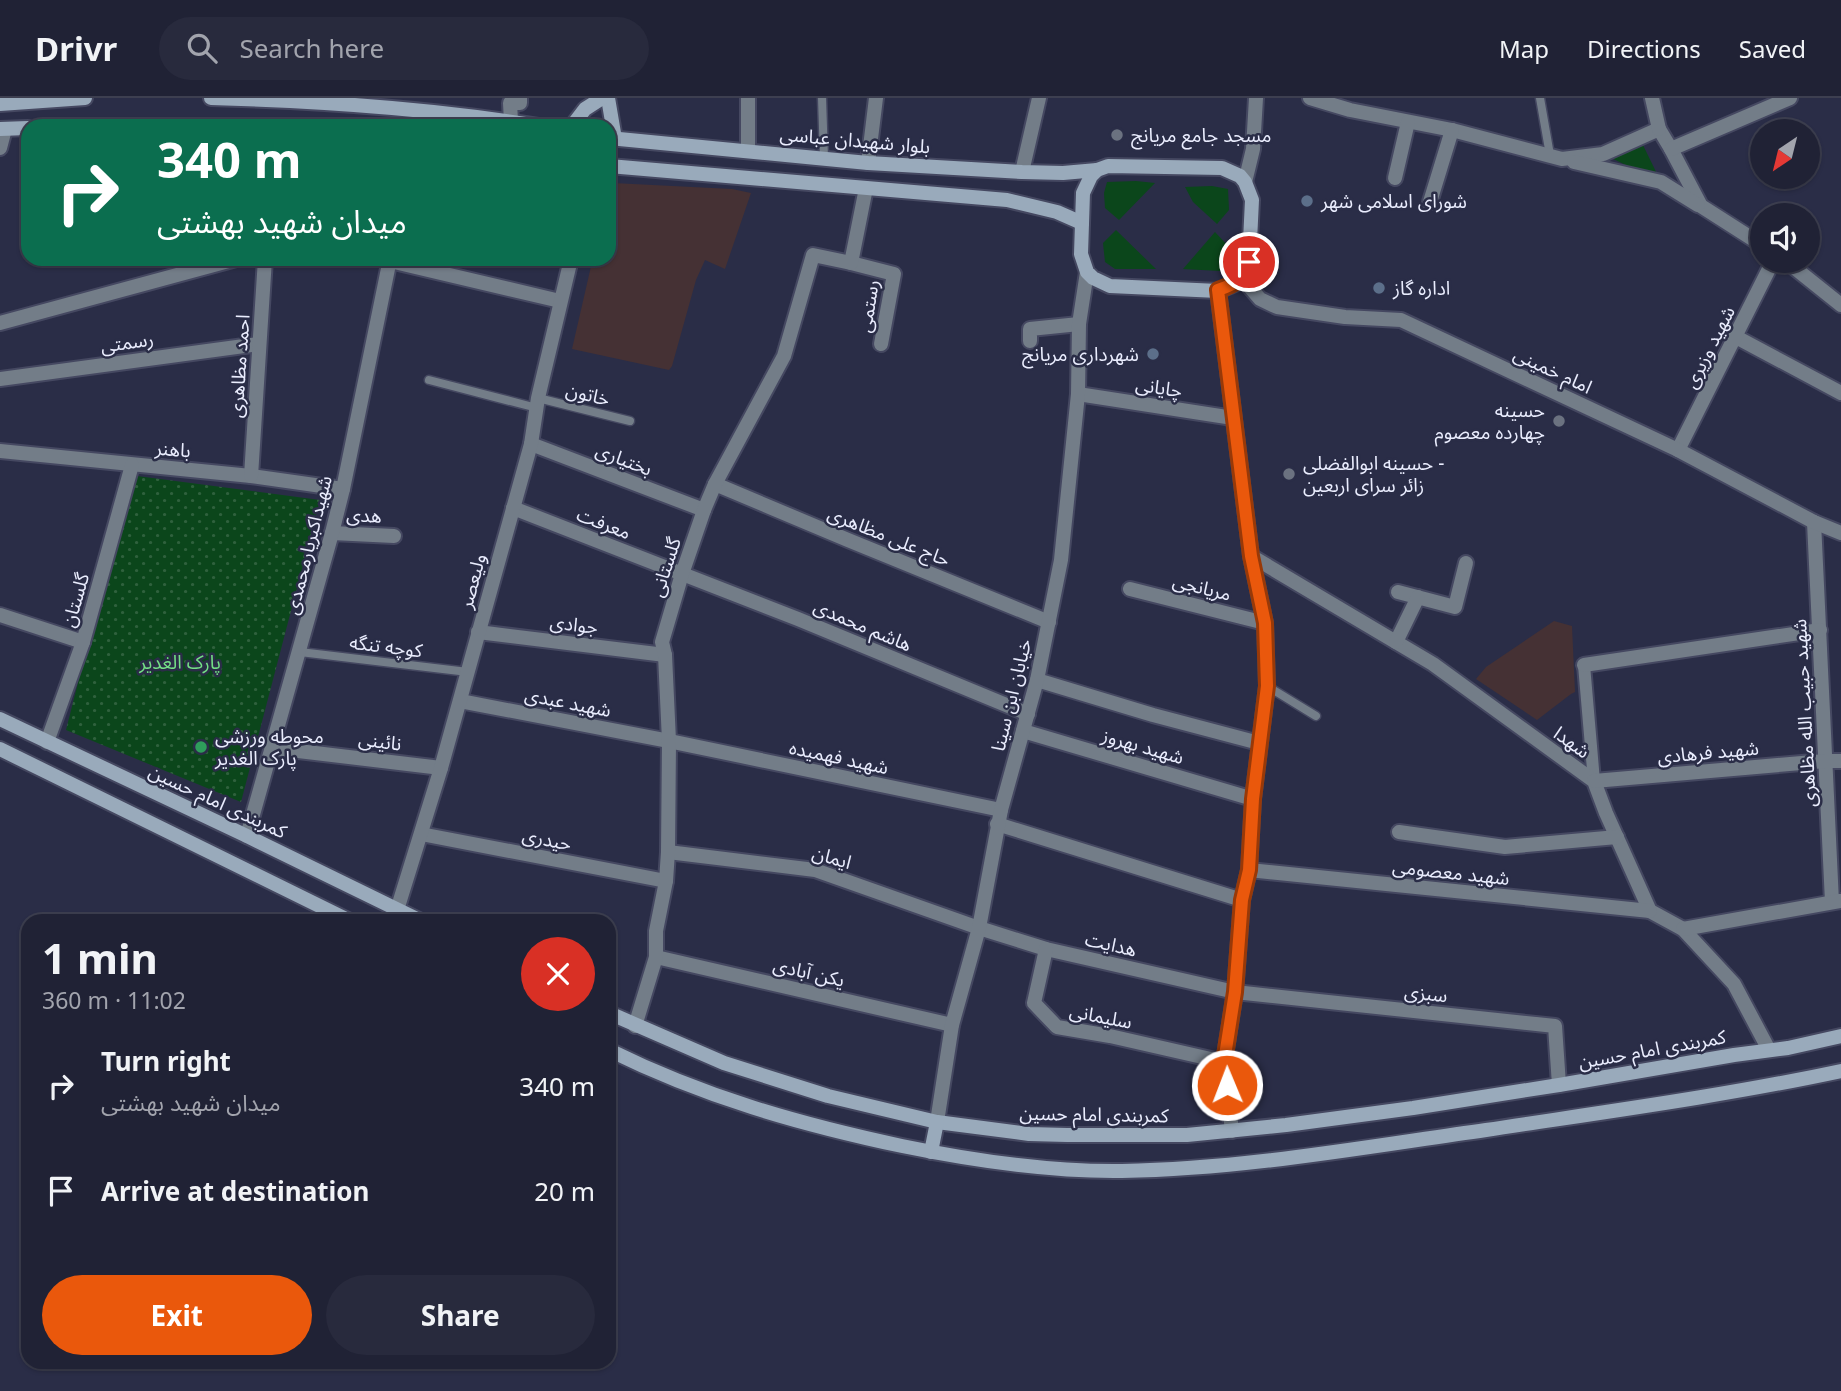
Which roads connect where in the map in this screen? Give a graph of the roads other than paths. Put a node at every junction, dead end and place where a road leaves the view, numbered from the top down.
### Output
1 (85, 98) edge
2 (211, 98) edge
3 (520, 98) edge
4 (602, 98) edge
5 (608, 98) edge
6 (748, 98) edge
7 (821, 98) edge
8 (876, 98) edge
9 (1039, 98) edge
10 (1256, 98) edge
11 (1310, 98) edge
12 (1540, 98) edge
13 (1652, 98) edge
14 (1790, 98) edge
15 (269, 99) edge
16 (1, 102) edge
17 (1350, 104) edge
18 (494, 119) edge
19 (510, 119) edge
20 (577, 119) edge
21 (610, 119) edge
22 (1408, 122) junction
23 (21, 128) edge
24 (2, 129) edge
25 (1659, 129) junction
26 (1452, 130) junction
27 (616, 139) edge
28 (0, 148) edge
29 (1671, 149) junction
30 (748, 150) junction
31 (1556, 157) junction
32 (824, 158) junction
33 (868, 163) junction
34 (616, 167) edge
35 (1097, 170) junction
36 (1023, 172) junction
37 (1395, 178) dead end
38 (1245, 182) junction
39 (866, 188) junction
40 (1430, 202) dead end
41 (1700, 206) junction
42 (1082, 223) junction
43 (1750, 237) edge
44 (851, 263) junction
45 (210, 266) edge
46 (265, 266) edge
47 (389, 266) edge
48 (415, 266) edge
49 (568, 266) edge
50 (1087, 272) junction
51 (1767, 273) edge
52 (1801, 273) edge
53 (1242, 278) junction
54 (1218, 290) junction
55 (560, 301) junction
56 (1841, 305) edge
57 (0, 323) edge
58 (1079, 324) junction
59 (1736, 337) junction
60 (1030, 341) dead end
61 (259, 344) junction
62 (881, 344) dead end
63 (0, 379) edge
64 (429, 380) dead end
65 (1841, 393) edge
66 (1078, 394) junction
67 (538, 403) junction
68 (1233, 418) junction
69 (630, 421) dead end
70 (531, 444) junction
71 (1678, 450) junction
72 (0, 451) edge
73 (132, 465) junction
74 (251, 476) junction
75 (715, 484) junction
76 (343, 489) junction
77 (513, 508) junction
78 (704, 510) junction
79 (1814, 522) junction
80 (332, 533) junction
81 (1841, 533) edge
82 (394, 536) dead end
83 (1251, 556) junction
84 (1466, 563) dead end
85 (682, 574) junction
86 (1129, 589) dead end
87 (1398, 592) dead end
88 (1418, 597) junction
89 (0, 615) edge
90 (1049, 622) junction
91 (1265, 623) junction
92 (1820, 630) junction
93 (478, 632) junction
94 (83, 642) junction
95 (1396, 642) junction
96 (300, 652) junction
97 (665, 655) junction
98 (1584, 665) joint
99 (468, 672) junction
100 (1037, 680) junction
101 (1267, 686) junction
102 (460, 701) junction
103 (1028, 714) junction
104 (1316, 716) dead end
105 (0, 719) edge
106 (1023, 731) junction
107 (669, 741) junction
108 (47, 742) junction
109 (1259, 743) junction
110 (273, 748) junction
111 (0, 749) edge
112 (1825, 761) junction
113 (1841, 761) edge
114 (441, 768) junction
115 (1594, 781) junction
116 (1253, 799) junction
117 (999, 817) junction
118 (1399, 832) dead end
119 (421, 834) junction
120 (247, 836) junction
121 (1616, 837) junction
122 (668, 852) junction
123 (1249, 870) junction
124 (666, 881) junction
125 (1242, 900) junction
126 (1837, 902) edge
127 (397, 910) junction
128 (1650, 912) junction
129 (336, 914) edge
130 (406, 914) edge
131 (979, 928) junction
132 (1683, 929) junction
133 (1046, 948) junction
134 (656, 957) junction
135 (1235, 992) junction
136 (616, 1016) edge
137 (952, 1025) junction
138 (635, 1026) junction
139 (1841, 1036) edge
140 (1769, 1050) junction
141 (616, 1053) edge
142 (1224, 1062) junction
143 (1841, 1071) edge
144 (1559, 1085) junction
145 (937, 1122) junction
146 (1232, 1131) junction
147 (931, 1152) junction

1 - 16 main road
2 - 15 main road
3 - 19 street
4 - 20 main road
5 - 21 main road
6 - 30 street
7 - 32 lane
8 - 33 street
9 - 36 street
10 - 38 street
11 - 17 street
12 - 31 lane
13 - 25 street
14 - 29 street
15 - 18 main road
17 - 22 street
22 - 26 street
22 - 37 street
23 - 24 main road
24 - 28 street
25 - 29 street
25 - 31 street
26 - 31 street
26 - 40 street
27 - 30 main road, بلوار شهیدان عباسی
29 - 41 street
30 - 32 main road, بلوار شهیدان عباسی
31 - 41 street
32 - 33 main road, بلوار شهیدان عباسی
33 - 36 main road, بلوار شهیدان عباسی
34 - 39 main road
35 - 36 main road, بلوار شهیدان عباسی
35 - 38 main road
35 - 42 main road
38 - 53 main road
39 - 42 main road
39 - 44 street
41 - 43 street
42 - 50 main road
44 - 62 street, رستمی
44 - 75 street, گلستانی
45 - 57 street
46 - 61 street, احمد مظاهری
47 - 76 street, شهیداکبریارمحمدی
48 - 55 street
49 - 55 street, ولیعصر
50 - 54 main road
50 - 58 street, خیابان ابن سینا
51 - 59 street, شهید وزیری
52 - 56 street
53 - 54 main road
53 - 71 street, امام خمینی
54 - 68 street
55 - 67 street, ولیعصر
58 - 60 street
58 - 66 street, خیابان ابن سینا
59 - 65 street
59 - 71 street, شهید وزیری
61 - 63 street, رسمتی
61 - 74 street, احمد مظاهری
64 - 67 lane, خاتون
66 - 68 street, چایانی
66 - 90 street, خیابان ابن سینا
67 - 69 lane, خاتون
67 - 70 street, ولیعصر
68 - 83 street
70 - 77 street, ولیعصر
70 - 78 street, بختیاری
71 - 79 street, امام خمینی
72 - 73 street, باهنر
73 - 74 street, باهنر
73 - 94 street, گلستان
74 - 76 street, باهنر
75 - 78 street, گلستانی
75 - 90 street, حاج علی مظاهری
76 - 80 street, شهیداکبریارمحمدی
77 - 85 street, معرفت
77 - 93 street, ولیعصر
78 - 85 street, گلستانی
79 - 81 street, امام خمینی
79 - 92 street, شهید حبیب الله مظاهری
80 - 82 street, هدی
80 - 96 street, شهیداکبریارمحمدی
83 - 91 street
83 - 95 street, شهدا
84 - 88 street
85 - 97 street, گلستانی
85 - 103 street, هاشم محمدی
86 - 91 street, مریانجی
87 - 88 street
88 - 95 street
89 - 94 street
90 - 100 street, خیابان ابن سینا
91 - 101 street
92 - 98 street
92 - 112 street, شهید حبیب الله مظاهری
93 - 97 street, جوادی
93 - 99 street, ولیعصر
94 - 108 street, گلستان
95 - 115 street, شهدا
96 - 99 lane, کوچه تنگه
96 - 110 street, شهیداکبریارمحمدی
97 - 107 street, گلستانی
98 - 115 street
99 - 102 street, ولیعصر
100 - 103 street, خیابان ابن سینا
100 - 109 street
101 - 104 lane
101 - 109 street
102 - 107 street, شهید عبدی
102 - 114 street, ولیعصر
103 - 106 street, خیابان ابن سینا
105 - 108 main road, کمربندی امام حسین
106 - 116 street, شهید بهروز
106 - 117 street, خیابان ابن سینا
107 - 117 street, شهید فهمیده
107 - 122 street, گلستانی
108 - 120 main road, کمربندی امام حسین
109 - 116 street
110 - 114 street, نائینی
110 - 120 street, شهیداکبریارمحمدی
111 - 129 main road
112 - 113 street, شهید فرهادی
112 - 115 street, شهید فرهادی
112 - 126 street, شهید حبیب الله مظاهری
114 - 119 street, ولیعصر
115 - 121 street, شهدا
116 - 123 street
117 - 125 street, شهید فهمیده
117 - 131 street, خیابان ابن سینا
118 - 121 street
119 - 124 street, حیدری
119 - 127 street, ولیعصر
120 - 127 main road, کمربندی امام حسین
121 - 128 street, شهدا
122 - 124 street, گلستانی
122 - 131 street, ایمان
123 - 125 street
123 - 128 street, شهید معصومی
124 - 134 street, گلستانی
125 - 135 street
126 - 132 street
127 - 130 main road, کمربندی امام حسین
128 - 132 street
131 - 133 street, هدایت
131 - 137 street, خیابان ابن سینا
132 - 140 street
133 - 135 street, هدایت
133 - 142 street, سلیمانی
134 - 137 street, یکن آبادی
134 - 138 street, گلستانی
135 - 142 street
135 - 144 street, سبزی
136 - 138 main road, کمربندی امام حسین
137 - 145 street, خیابان ابن سینا
138 - 145 main road, کمربندی امام حسین
139 - 140 main road, کمربندی امام حسین
140 - 144 main road, کمربندی امام حسین
141 - 147 main road
142 - 146 street
143 - 147 main road
144 - 146 main road, کمربندی امام حسین
145 - 146 main road, کمربندی امام حسین
145 - 147 main road

